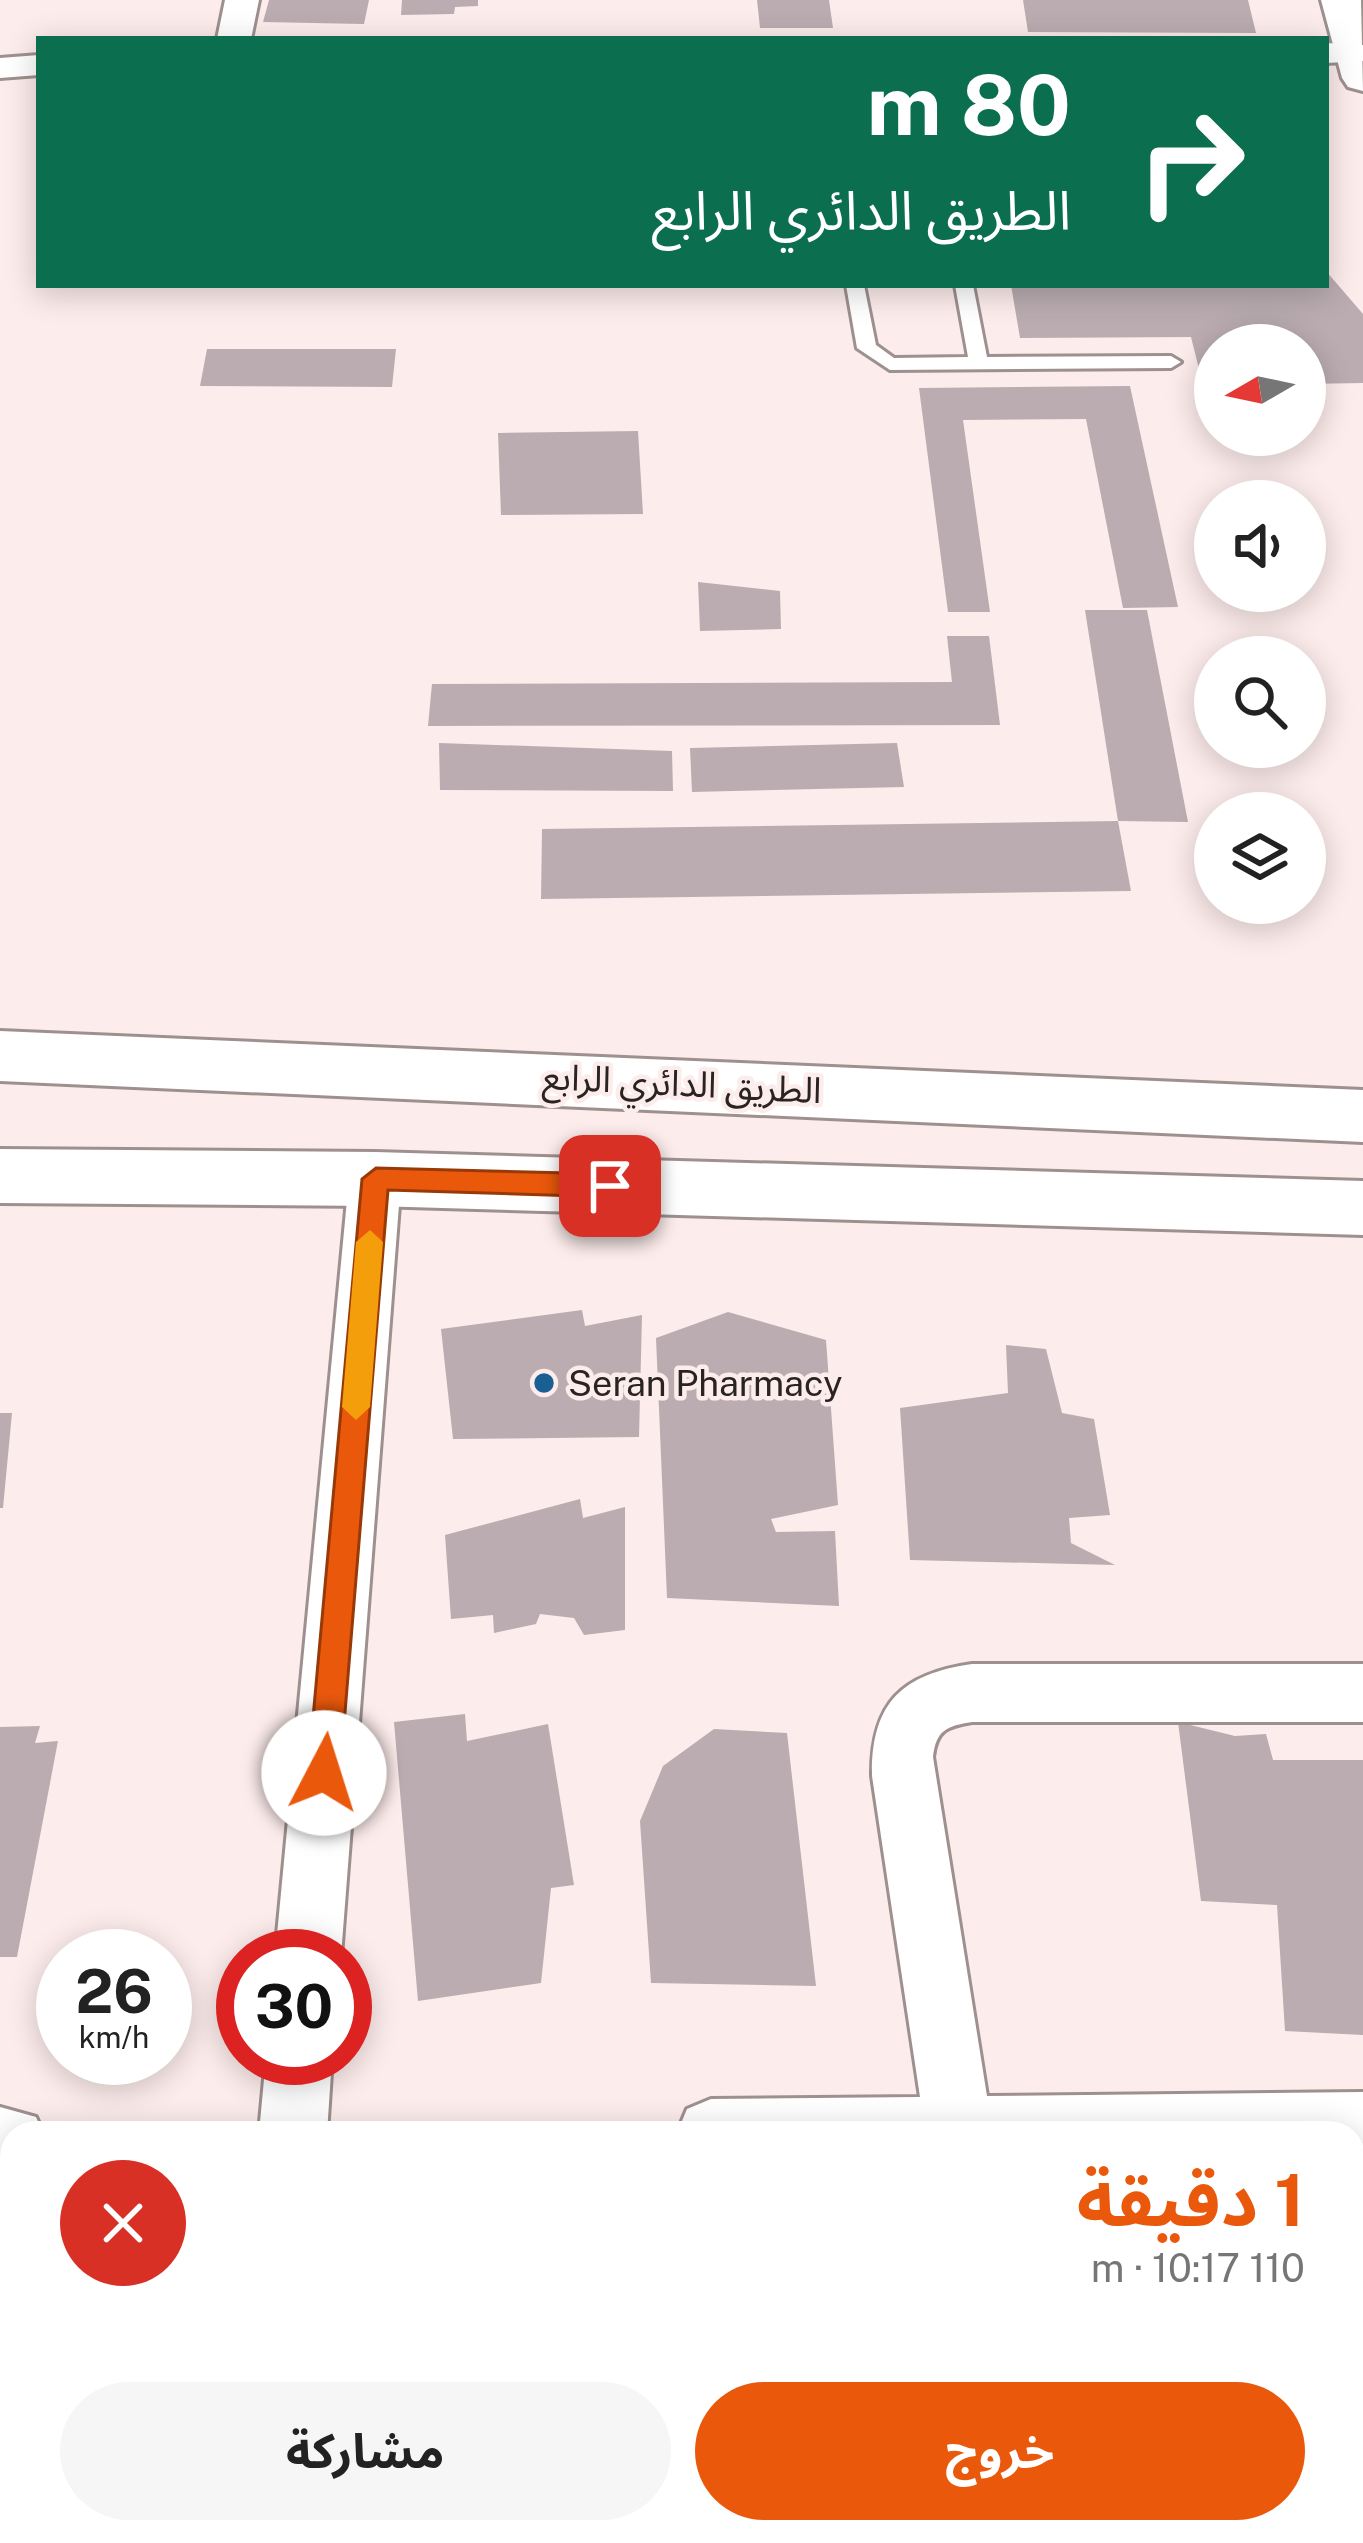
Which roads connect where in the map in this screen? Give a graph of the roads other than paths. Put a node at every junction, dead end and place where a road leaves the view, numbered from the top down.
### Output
1 (242, 0) edge
2 (1341, 0) edge
3 (235, 36) edge
4 (1348, 61) edge
5 (36, 65) edge
6 (0, 68) edge
7 (855, 288) edge
8 (965, 288) edge
9 (1171, 362) dead end
10 (979, 366) junction
11 (0, 1056) edge
12 (1363, 1115) edge
13 (0, 1176) edge
14 (376, 1179) junction
15 (1363, 1208) edge
16 (1363, 1693) edge
17 (310, 1929) edge
18 (297, 2085) edge
19 (294, 2121) edge
20 (958, 2121) edge

1 - 3 street
2 - 4 main road
5 - 6 street
7 - 10 lane
8 - 10 lane
9 - 10 lane
11 - 12 main road, الطريق الدائري الرابع
13 - 14 main road
14 - 15 main road
14 - 17 street
16 - 20 street
18 - 19 street

